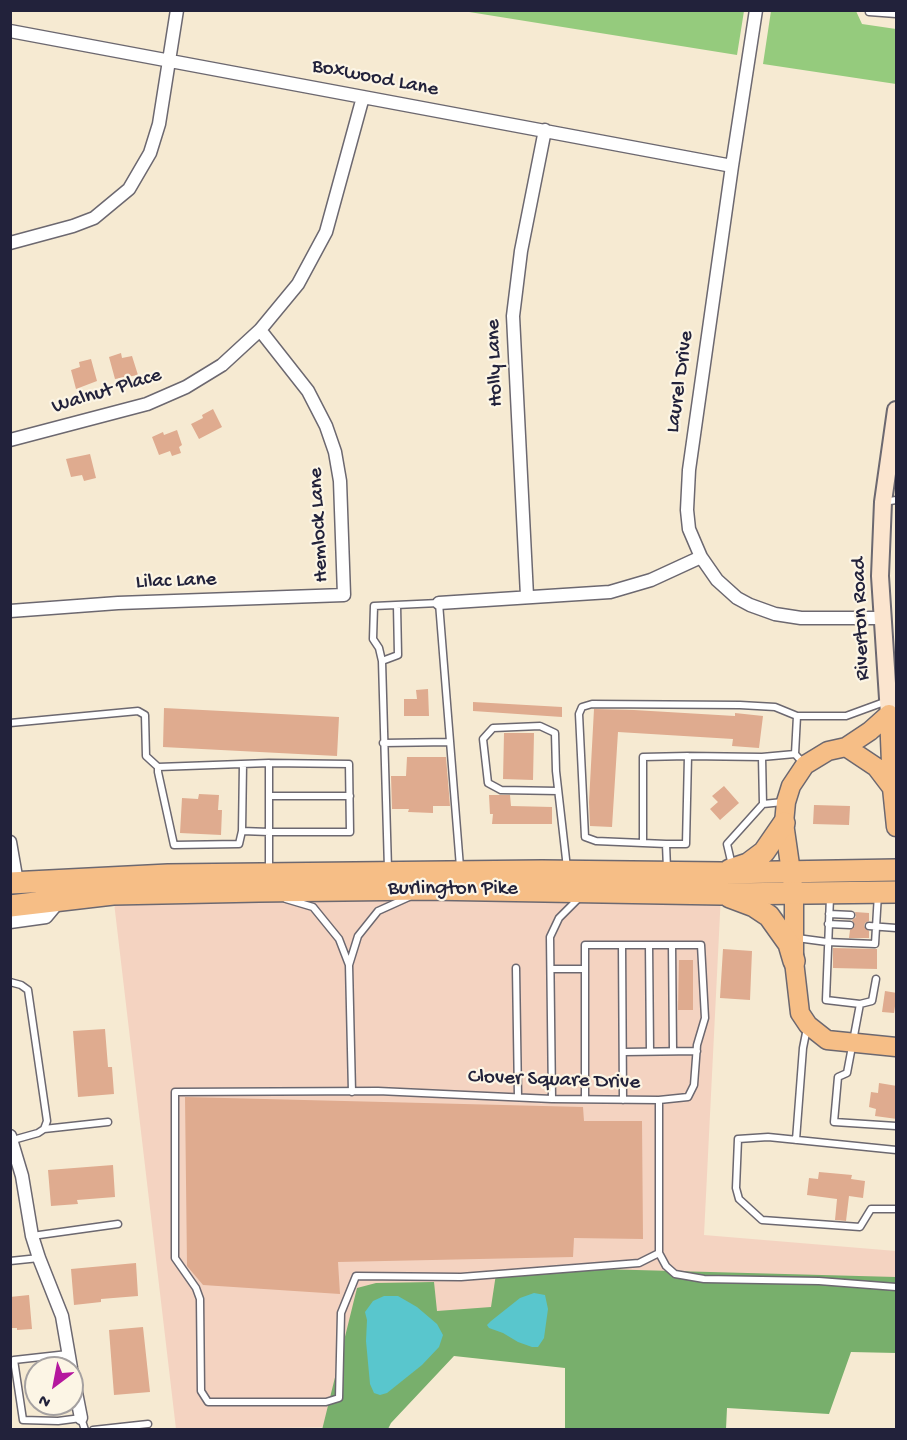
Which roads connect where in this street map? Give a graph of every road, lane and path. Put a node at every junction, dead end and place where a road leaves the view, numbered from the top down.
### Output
1 (177, 10) edge
2 (756, 10) edge
3 (869, 12) dead end
4 (897, 14) edge
5 (10, 31) edge
6 (168, 59) junction
7 (363, 97) junction
8 (545, 130) junction
9 (732, 166) junction
10 (10, 243) edge
11 (260, 330) junction
12 (897, 410) edge
13 (10, 440) edge
14 (890, 501) edge
15 (700, 557) junction
16 (344, 595) joint
17 (527, 596) junction
18 (439, 603) junction
19 (398, 605) junction
20 (10, 611) edge
21 (882, 618) junction
22 (382, 661) junction
23 (891, 708) edge
24 (797, 716) junction
25 (10, 723) edge
26 (450, 742) junction
27 (383, 743) junction
28 (846, 747) junction
29 (688, 756) junction
30 (762, 757) junction
31 (800, 760) junction
32 (269, 763) junction
33 (243, 764) junction
34 (158, 767) junction
35 (892, 788) junction
36 (558, 791) junction
37 (269, 796) junction
38 (350, 796) junction
39 (786, 802) junction
40 (763, 804) junction
41 (784, 823) junction
42 (897, 827) edge
43 (242, 831) junction
44 (269, 832) junction
45 (643, 843) junction
46 (666, 844) junction
47 (11, 849) edge
48 (897, 870) edge
49 (461, 872) junction
50 (567, 872) junction
51 (388, 873) junction
52 (668, 873) junction
53 (264, 882) junction
54 (14, 883) edge
55 (793, 883) junction
56 (721, 884) junction
57 (427, 889) junction
58 (586, 891) junction
59 (887, 893) edge
60 (61, 899) junction
61 (829, 903) junction
62 (10, 906) edge
63 (851, 915) dead end
64 (10, 922) edge
65 (828, 924) junction
66 (850, 925) dead end
67 (872, 926) junction
68 (897, 928) edge
69 (794, 937) junction
70 (827, 942) junction
71 (622, 945) junction
72 (649, 945) junction
73 (672, 945) junction
74 (794, 961) junction
75 (349, 965) junction
76 (516, 968) dead end
77 (552, 969) junction
78 (585, 969) junction
79 (876, 979) dead end
80 (10, 982) edge
81 (860, 1004) junction
82 (808, 1025) junction
83 (852, 1044) junction
84 (897, 1047) edge
85 (673, 1050) junction
86 (650, 1051) junction
87 (697, 1051) junction
88 (624, 1052) junction
89 (352, 1092) junction
90 (518, 1097) junction
91 (552, 1099) junction
92 (585, 1099) junction
93 (623, 1100) junction
94 (659, 1100) junction
95 (108, 1122) dead end
96 (897, 1126) edge
97 (44, 1129) junction
98 (12, 1138) edge
99 (796, 1140) junction
100 (897, 1150) edge
101 (897, 1209) edge
102 (118, 1224) dead end
103 (32, 1236) junction
104 (659, 1253) junction
105 (39, 1258) junction
106 (10, 1261) edge
107 (897, 1287) edge
108 (68, 1354) joint
109 (83, 1424) edge
110 (148, 1424) dead end
111 (93, 1430) edge

1 - 6 street
2 - 9 street, Laurel Drive
3 - 4 lane
5 - 6 street, Boxwood Lane
6 - 7 street, Boxwood Lane
6 - 10 street
7 - 8 street, Boxwood Lane
7 - 11 street, Walnut Place
8 - 9 street, Boxwood Lane
8 - 17 street, Holly Lane
9 - 15 street, Laurel Drive
11 - 13 street, Walnut Place
11 - 16 street, Hemlock Lane
12 - 14 main road, Riverton Road
14 - 21 main road, Riverton Road
15 - 17 street
15 - 21 street, Laurel Drive
16 - 20 street, Lilac Lane
17 - 18 street
18 - 19 lane
18 - 26 lane
19 - 22 lane
19 - 22 lane
21 - 23 main road, Riverton Road
22 - 27 lane
23 - 24 lane
23 - 28 main road
23 - 35 main road, Riverton Road
24 - 31 lane
24 - 45 lane
25 - 34 lane
26 - 27 lane
26 - 49 lane
27 - 51 lane
28 - 31 main road
28 - 35 main road
29 - 30 lane
29 - 45 lane
29 - 46 lane
30 - 31 lane
30 - 40 lane
31 - 39 main road
32 - 33 lane
32 - 37 lane
32 - 38 lane
33 - 34 lane
33 - 43 lane
34 - 43 lane
35 - 42 main road, Riverton Road
36 - 36 lane
36 - 50 lane
37 - 38 lane
37 - 44 lane
38 - 44 lane
39 - 40 lane
39 - 41 main road
40 - 56 lane
41 - 55 main road
41 - 56 highway
43 - 44 lane
44 - 53 lane
45 - 46 lane
46 - 52 lane
47 - 54 street
48 - 55 highway, Burlington Pike
49 - 50 highway, Burlington Pike
49 - 51 highway, Burlington Pike
50 - 52 highway, Burlington Pike
51 - 53 highway, Burlington Pike
52 - 56 highway, Burlington Pike
53 - 54 highway, Burlington Pike
53 - 57 highway, Burlington Pike
53 - 60 highway, Burlington Pike
53 - 75 lane
55 - 56 highway, Burlington Pike
55 - 61 highway, Burlington Pike
55 - 69 main road
56 - 58 highway, Burlington Pike
56 - 74 highway
57 - 58 highway, Burlington Pike
57 - 75 lane
58 - 77 lane
59 - 61 highway, Burlington Pike
59 - 67 lane
60 - 62 highway, Burlington Pike
60 - 64 street
61 - 63 lane
61 - 65 lane
65 - 66 lane
65 - 70 lane
67 - 68 lane
67 - 70 lane
69 - 70 lane
69 - 74 main road
70 - 81 lane
71 - 72 lane
71 - 78 lane
71 - 88 lane
72 - 73 lane
72 - 86 lane
73 - 85 lane
73 - 87 lane
74 - 82 main road
75 - 89 lane
76 - 90 lane
77 - 78 lane
77 - 91 lane
78 - 92 lane
79 - 81 lane
80 - 97 lane
81 - 83 lane
82 - 83 main road
82 - 99 lane
83 - 84 main road
83 - 96 lane
85 - 86 lane
85 - 87 lane
86 - 88 lane
87 - 94 lane
88 - 93 lane
89 - 90 lane, Clover Square Drive
89 - 104 lane, Clover Square Drive
90 - 91 lane, Clover Square Drive
91 - 92 lane, Clover Square Drive
92 - 93 lane, Clover Square Drive
93 - 94 lane, Clover Square Drive
94 - 104 lane, Clover Square Drive
95 - 97 lane
97 - 98 lane
98 - 103 street
99 - 100 lane
99 - 101 lane
102 - 103 lane
103 - 105 street
104 - 107 lane
105 - 106 lane
105 - 108 street
108 - 109 lane
110 - 111 lane

